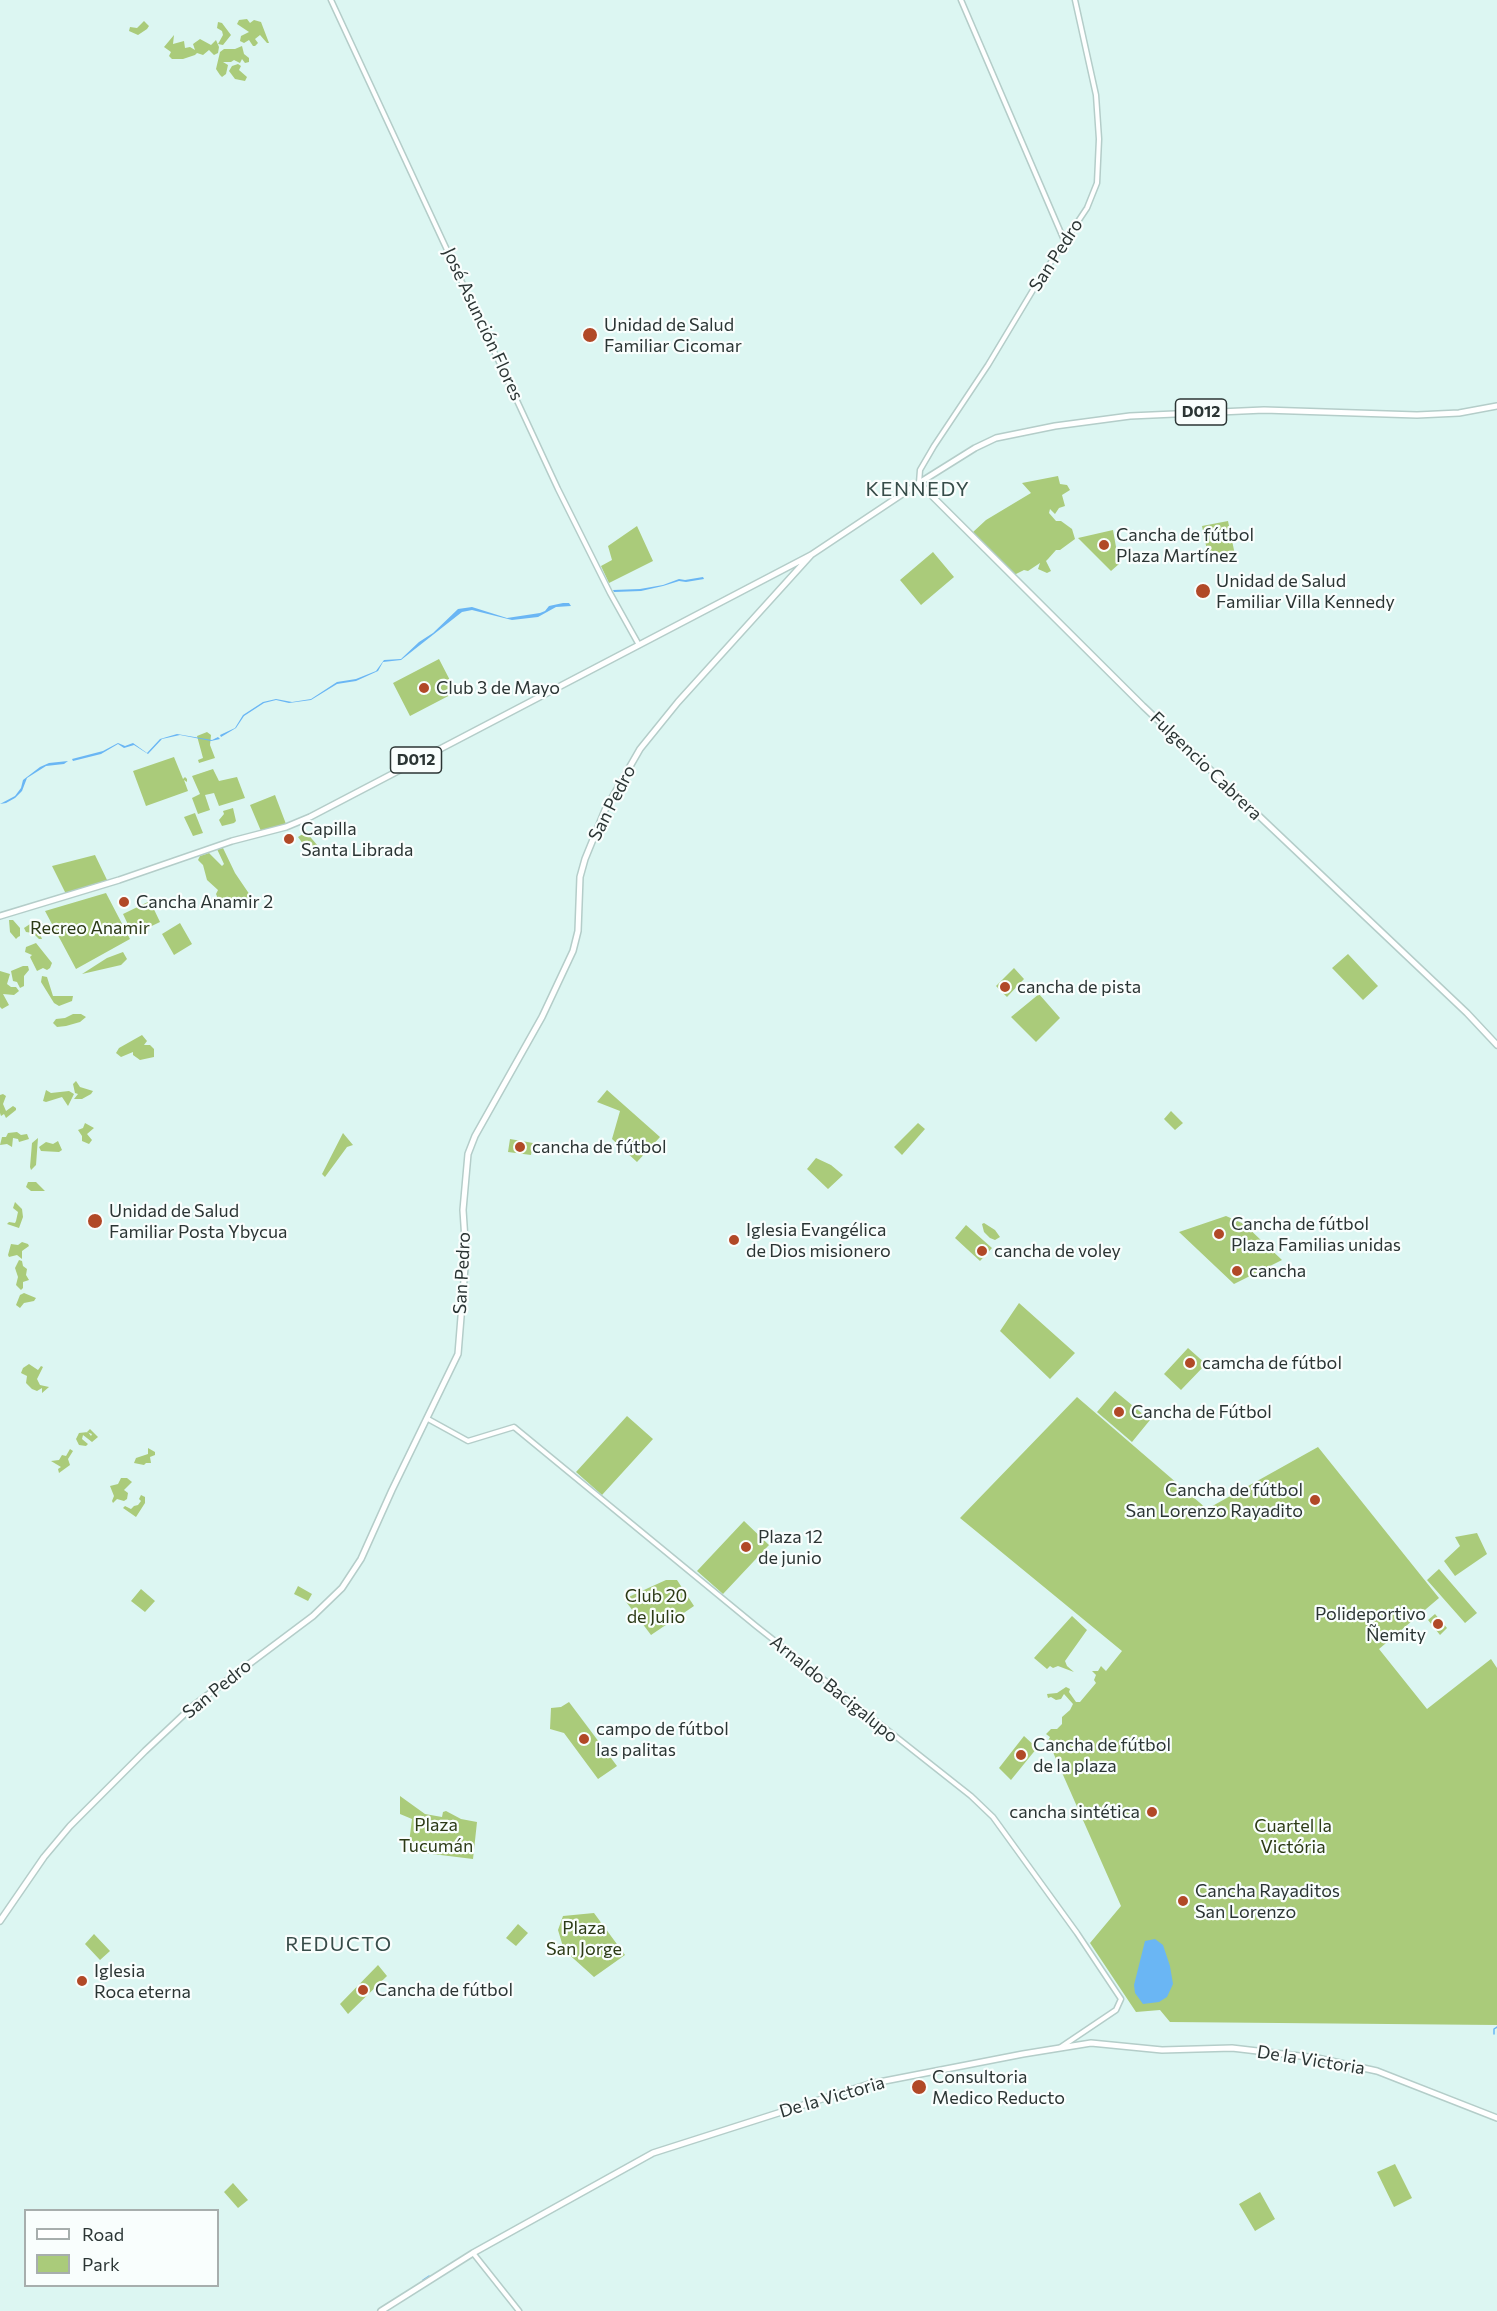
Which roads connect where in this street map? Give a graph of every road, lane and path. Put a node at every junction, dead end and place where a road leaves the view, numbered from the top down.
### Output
1 (331, 0) edge
2 (961, 0) edge
3 (1075, 0) edge
4 (1065, 241) junction
5 (1497, 406) edge
6 (919, 483) junction
7 (811, 555) junction
8 (789, 567) junction
9 (795, 575) junction
10 (639, 645) junction
11 (0, 916) edge
12 (1497, 1045) edge
13 (428, 1419) junction
14 (0, 1921) edge
15 (1069, 2044) junction
16 (1497, 2118) edge
17 (473, 2253) junction
18 (381, 2311) edge
19 (519, 2311) edge

1 - 10 street, José Asunción Flores
2 - 4 street
3 - 4 street, San Pedro
4 - 6 street, San Pedro
5 - 6 main road, D012
6 - 7 main road, D012
6 - 12 main road, Fulgencio Cabrera
7 - 8 main road, D012
7 - 9 main road, San Pedro
8 - 9 main road
8 - 10 main road, D012
9 - 13 main road, San Pedro
10 - 11 main road, D012
13 - 14 main road, San Pedro
13 - 15 street, Arnaldo Bacigalupo
15 - 16 main road, De la Victoria
15 - 17 main road, De la Victoria
17 - 18 main road, De la Victoria
17 - 19 street

